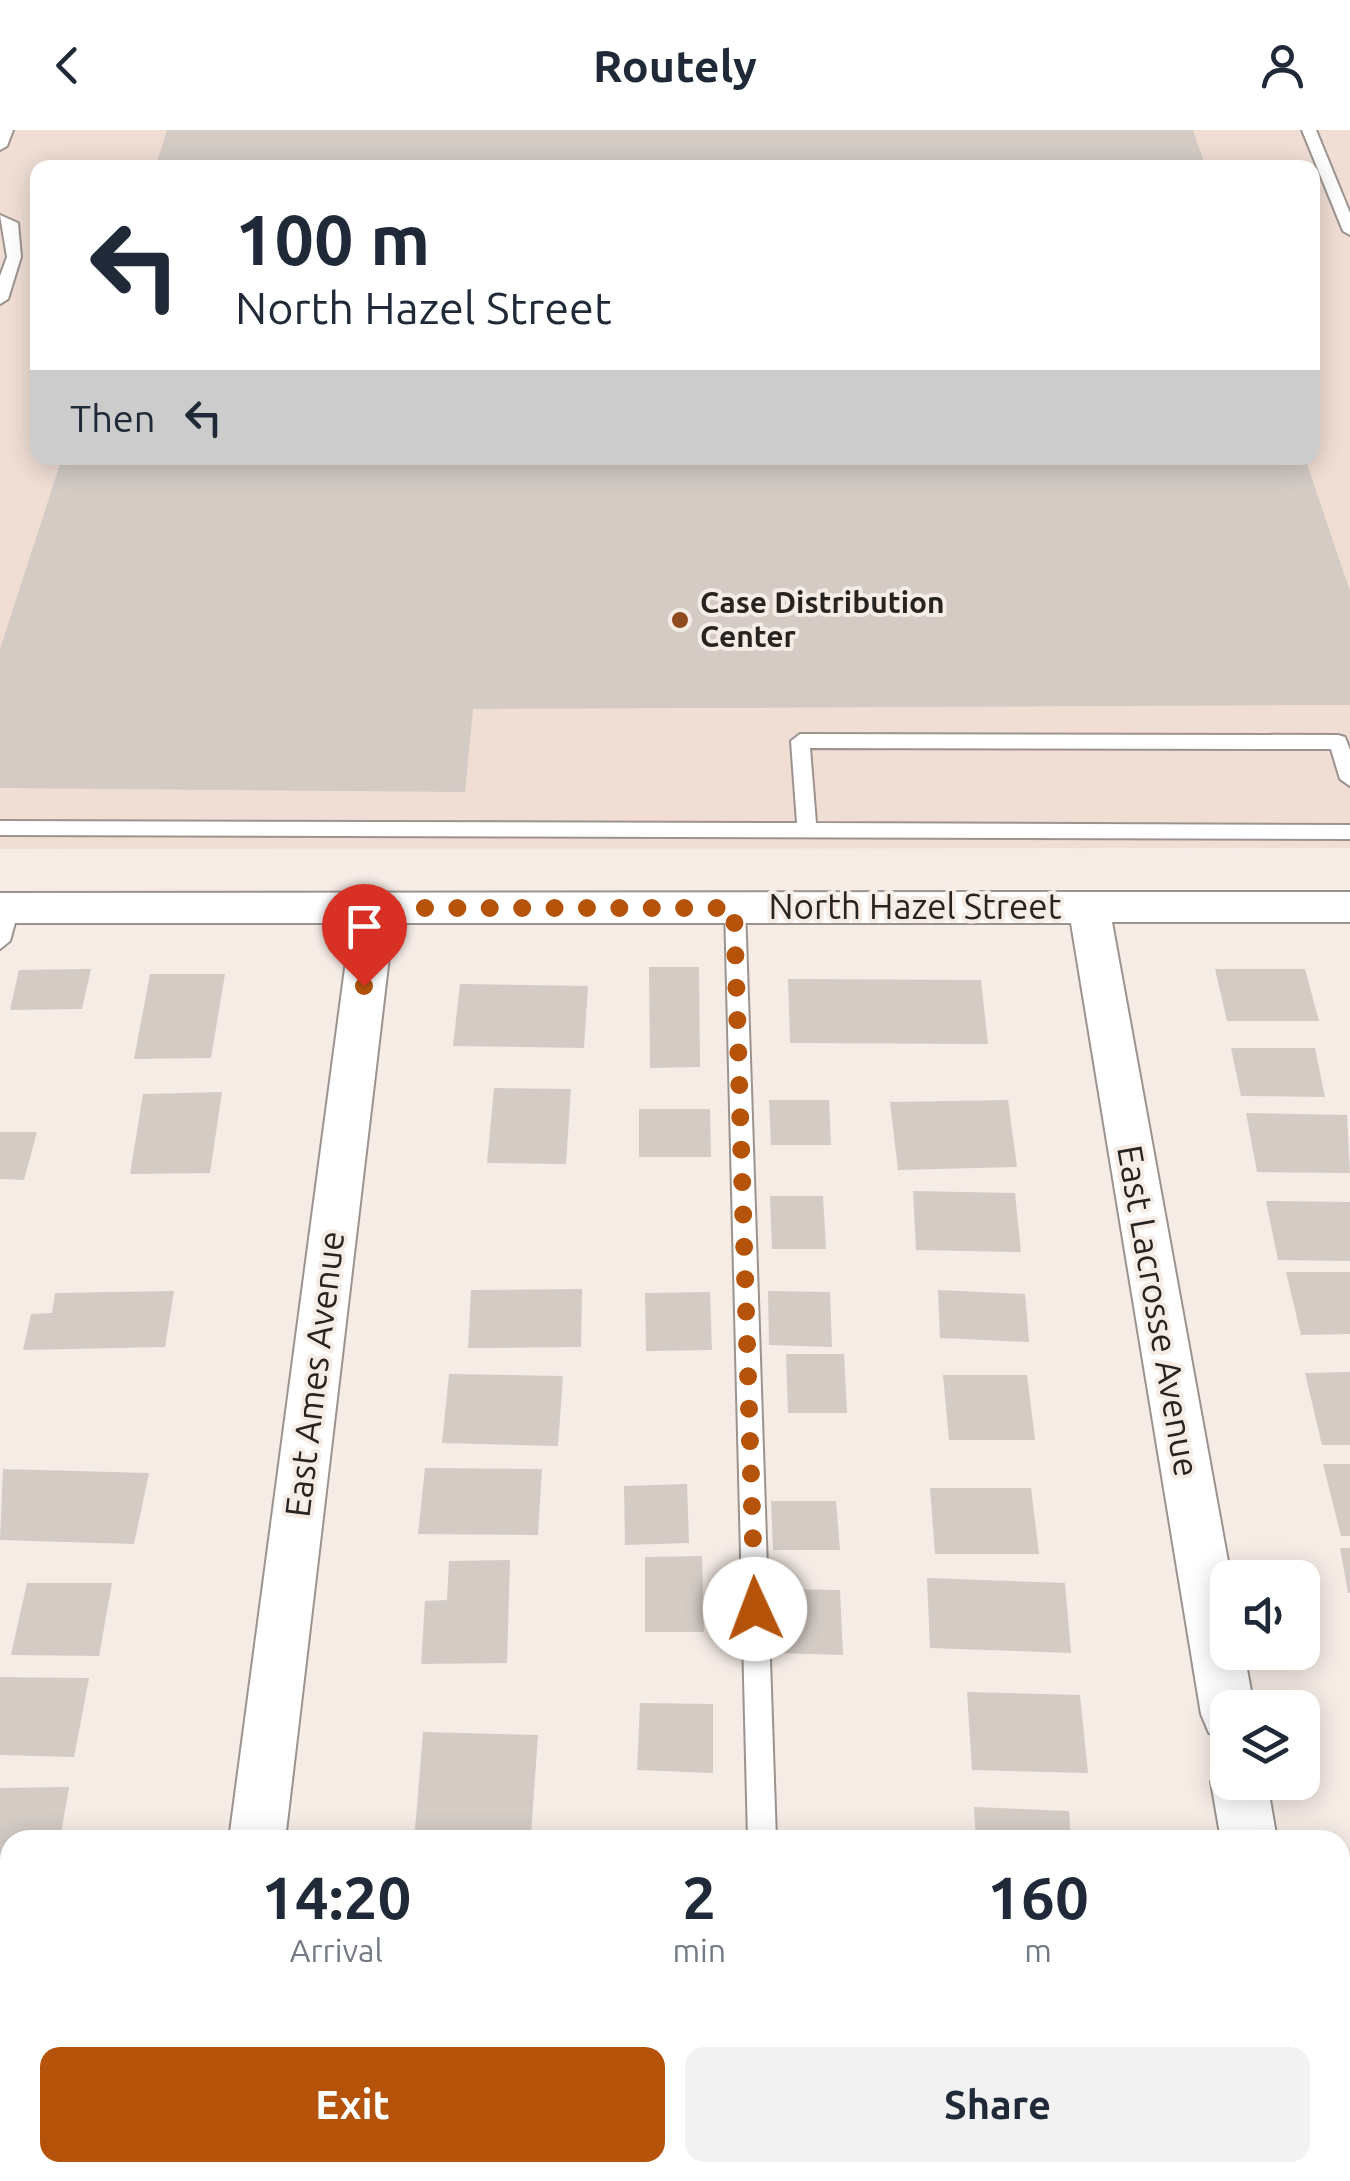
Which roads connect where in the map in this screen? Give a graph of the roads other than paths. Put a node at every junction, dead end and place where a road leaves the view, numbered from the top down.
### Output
1 (6, 130) edge
2 (1309, 130) edge
3 (0, 146) edge
4 (0, 219) edge
5 (1350, 231) edge
6 (0, 299) edge
7 (1350, 779) edge
8 (0, 828) edge
9 (807, 830) junction
10 (1350, 832) edge
11 (374, 908) junction
12 (734, 908) junction
13 (1089, 908) junction
14 (1350, 908) edge
15 (3, 919) edge
16 (1224, 1690) edge
17 (1242, 1800) edge
18 (258, 1830) edge
19 (762, 1830) edge
20 (1247, 1830) edge

1 - 3 lane
2 - 5 lane
4 - 6 lane
7 - 9 lane
8 - 9 lane
9 - 10 lane
11 - 12 street, North Hazel Street
11 - 15 street, North Hazel Street
11 - 18 street, East Ames Avenue
12 - 13 street, North Hazel Street
12 - 19 lane
13 - 14 street, North Hazel Street
13 - 16 street, East Lacrosse Avenue
17 - 20 street

